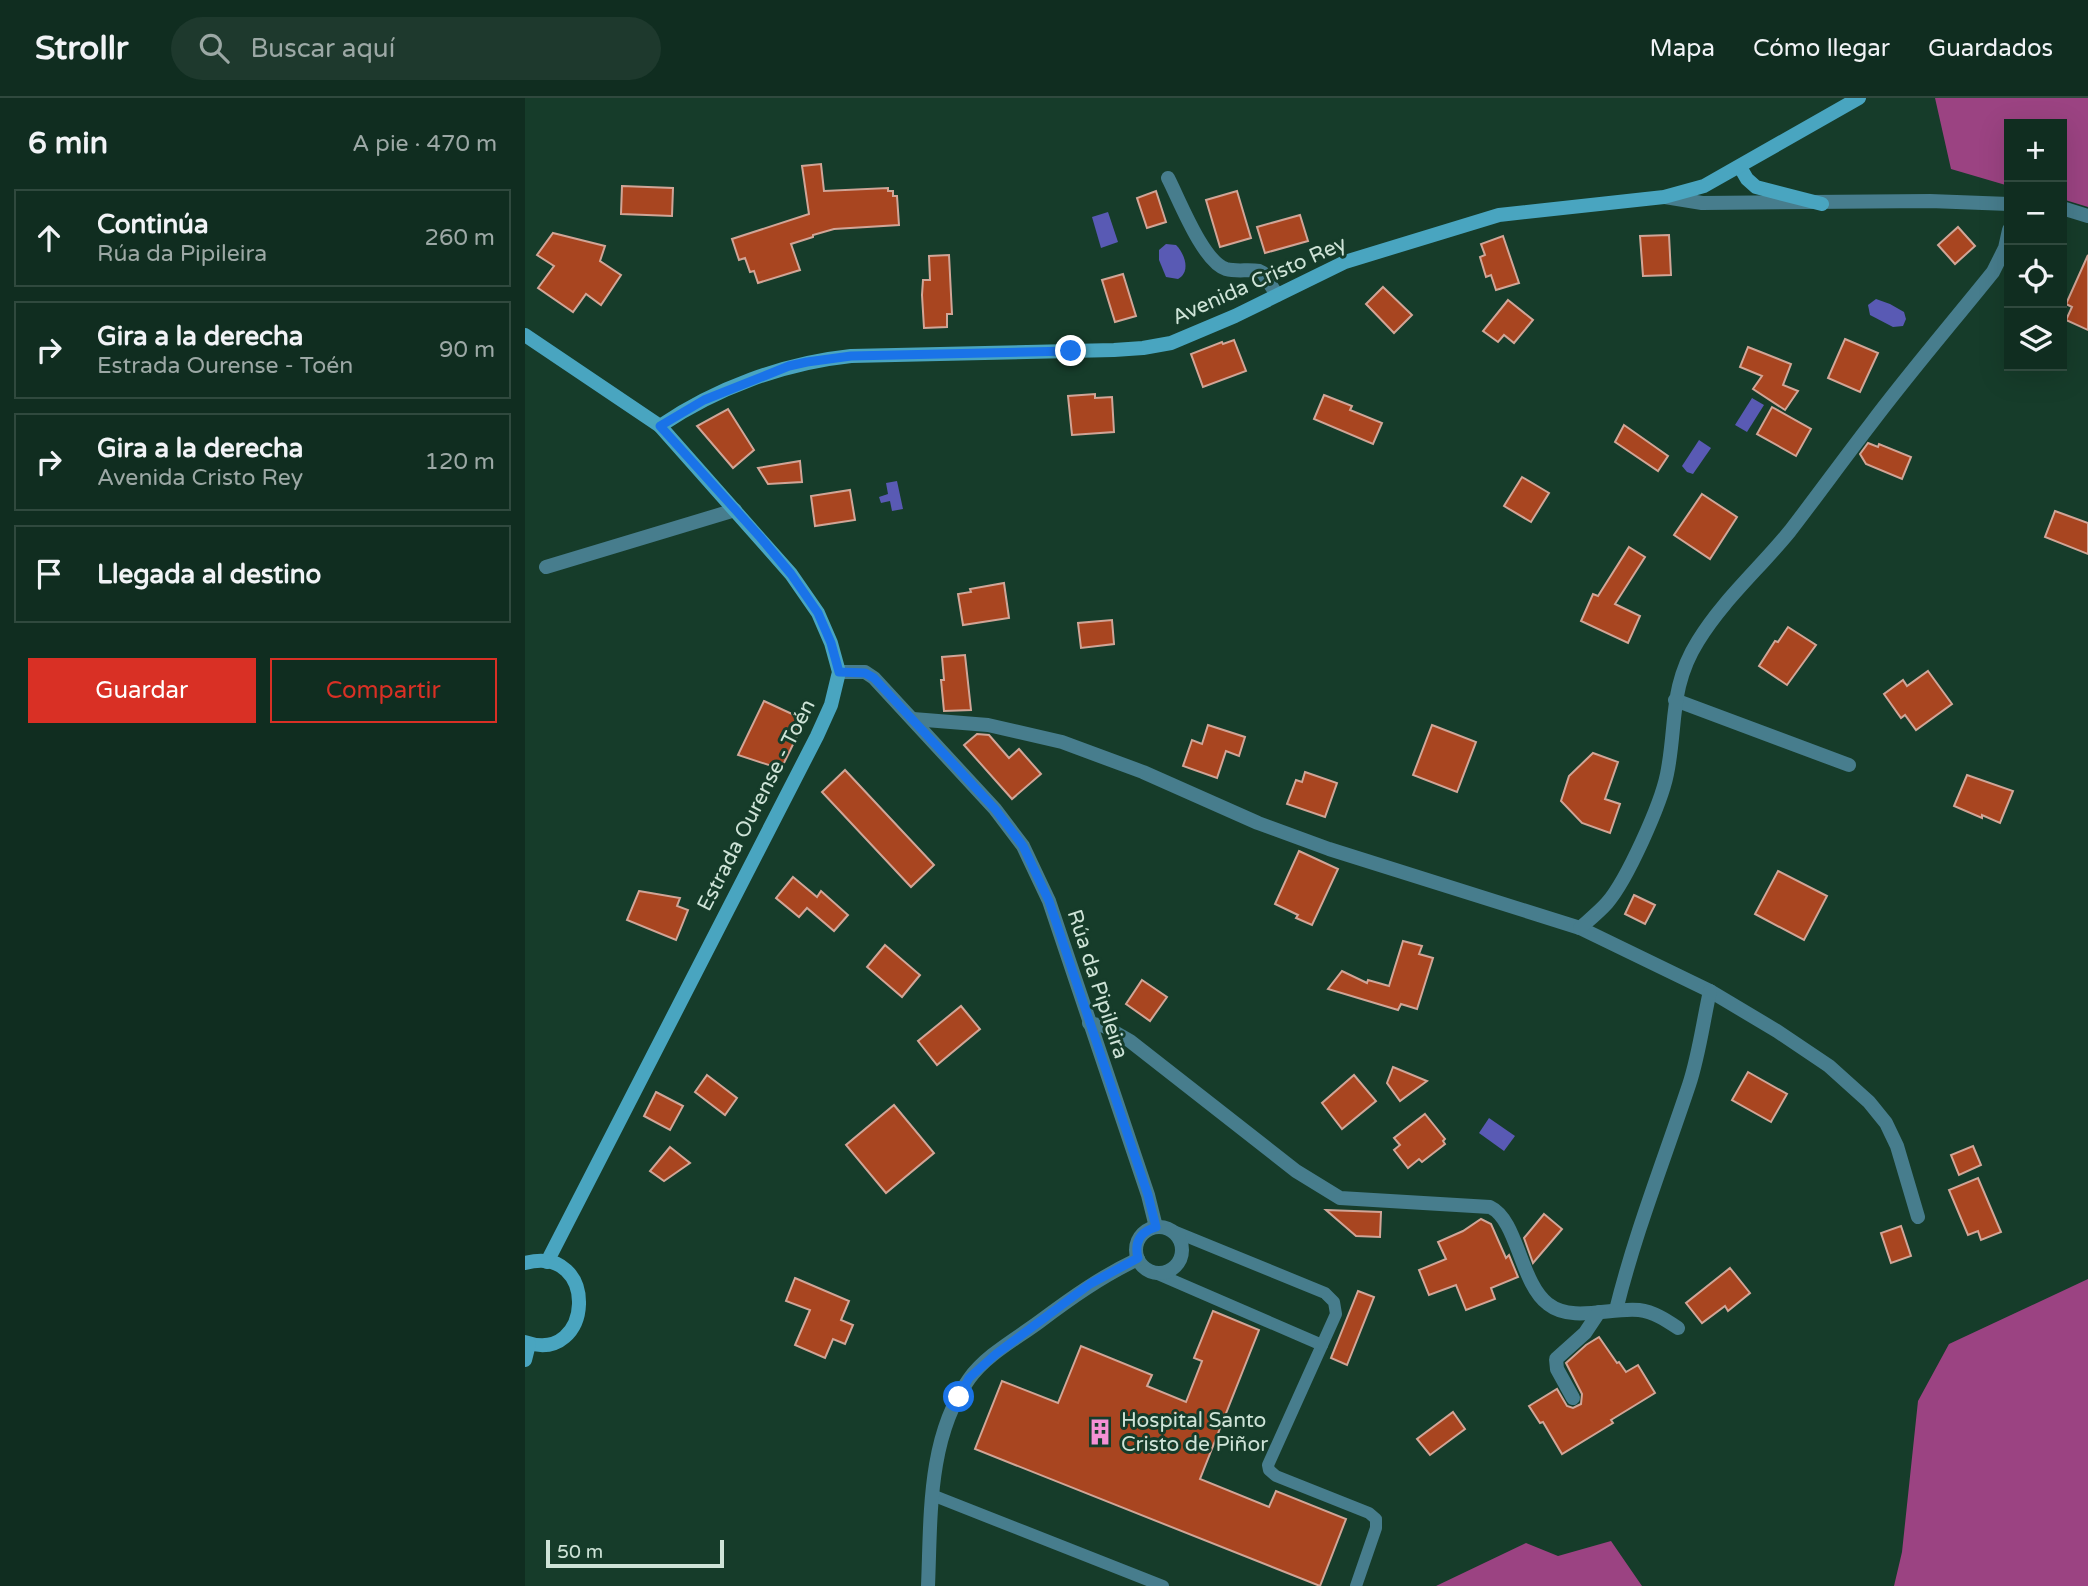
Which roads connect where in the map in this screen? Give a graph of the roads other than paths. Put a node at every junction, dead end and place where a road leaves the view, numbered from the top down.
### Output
1 (1859, 98) edge
2 (1739, 167) junction
3 (1168, 178) dead end
4 (1664, 197) junction
5 (1822, 204) junction
6 (2004, 208) edge
7 (2067, 210) edge
8 (2088, 216) edge
9 (2006, 245) edge
10 (1277, 295) junction
11 (525, 335) edge
12 (660, 426) junction
13 (735, 510) junction
14 (546, 566) dead end
15 (839, 672) junction
16 (1675, 700) junction
17 (912, 719) junction
18 (1849, 765) dead end
19 (1580, 928) junction
20 (1710, 991) junction
21 (1089, 1023) junction
22 (1918, 1217) dead end
23 (1156, 1227) junction
24 (1171, 1230) junction
25 (1138, 1258) junction
26 (533, 1260) edge
27 (1151, 1271) junction
28 (1616, 1310) junction
29 (1599, 1312) junction
30 (1678, 1328) dead end
31 (527, 1343) edge
32 (1322, 1345) junction
33 (525, 1360) edge
34 (1573, 1398) dead end
35 (932, 1495) junction
36 (928, 1586) edge
37 (1163, 1586) edge
38 (1356, 1586) edge

1 - 2 street, Avenida Cristo Rey
2 - 4 street, Avenida Cristo Rey
2 - 5 street
3 - 10 street
4 - 5 street
4 - 10 street, Avenida Cristo Rey
5 - 6 street
7 - 8 street
9 - 16 street
10 - 12 street, Avenida Cristo Rey
11 - 12 street
12 - 13 street
13 - 14 street
13 - 15 street
15 - 17 street, Rúa da Pipileira
15 - 26 street, Estrada Ourense - Toén
16 - 18 street
16 - 19 street
17 - 19 street
17 - 21 street, Rúa da Pipileira
19 - 20 street
20 - 22 street
20 - 28 street
21 - 23 street, Rúa da Pipileira
21 - 29 street
23 - 24 street
23 - 25 street
24 - 27 street
24 - 32 lane
25 - 27 street
25 - 35 street
26 - 31 street
27 - 32 lane
28 - 29 street
28 - 30 street
29 - 34 street
31 - 33 street
32 - 38 lane
35 - 36 street
35 - 37 lane

